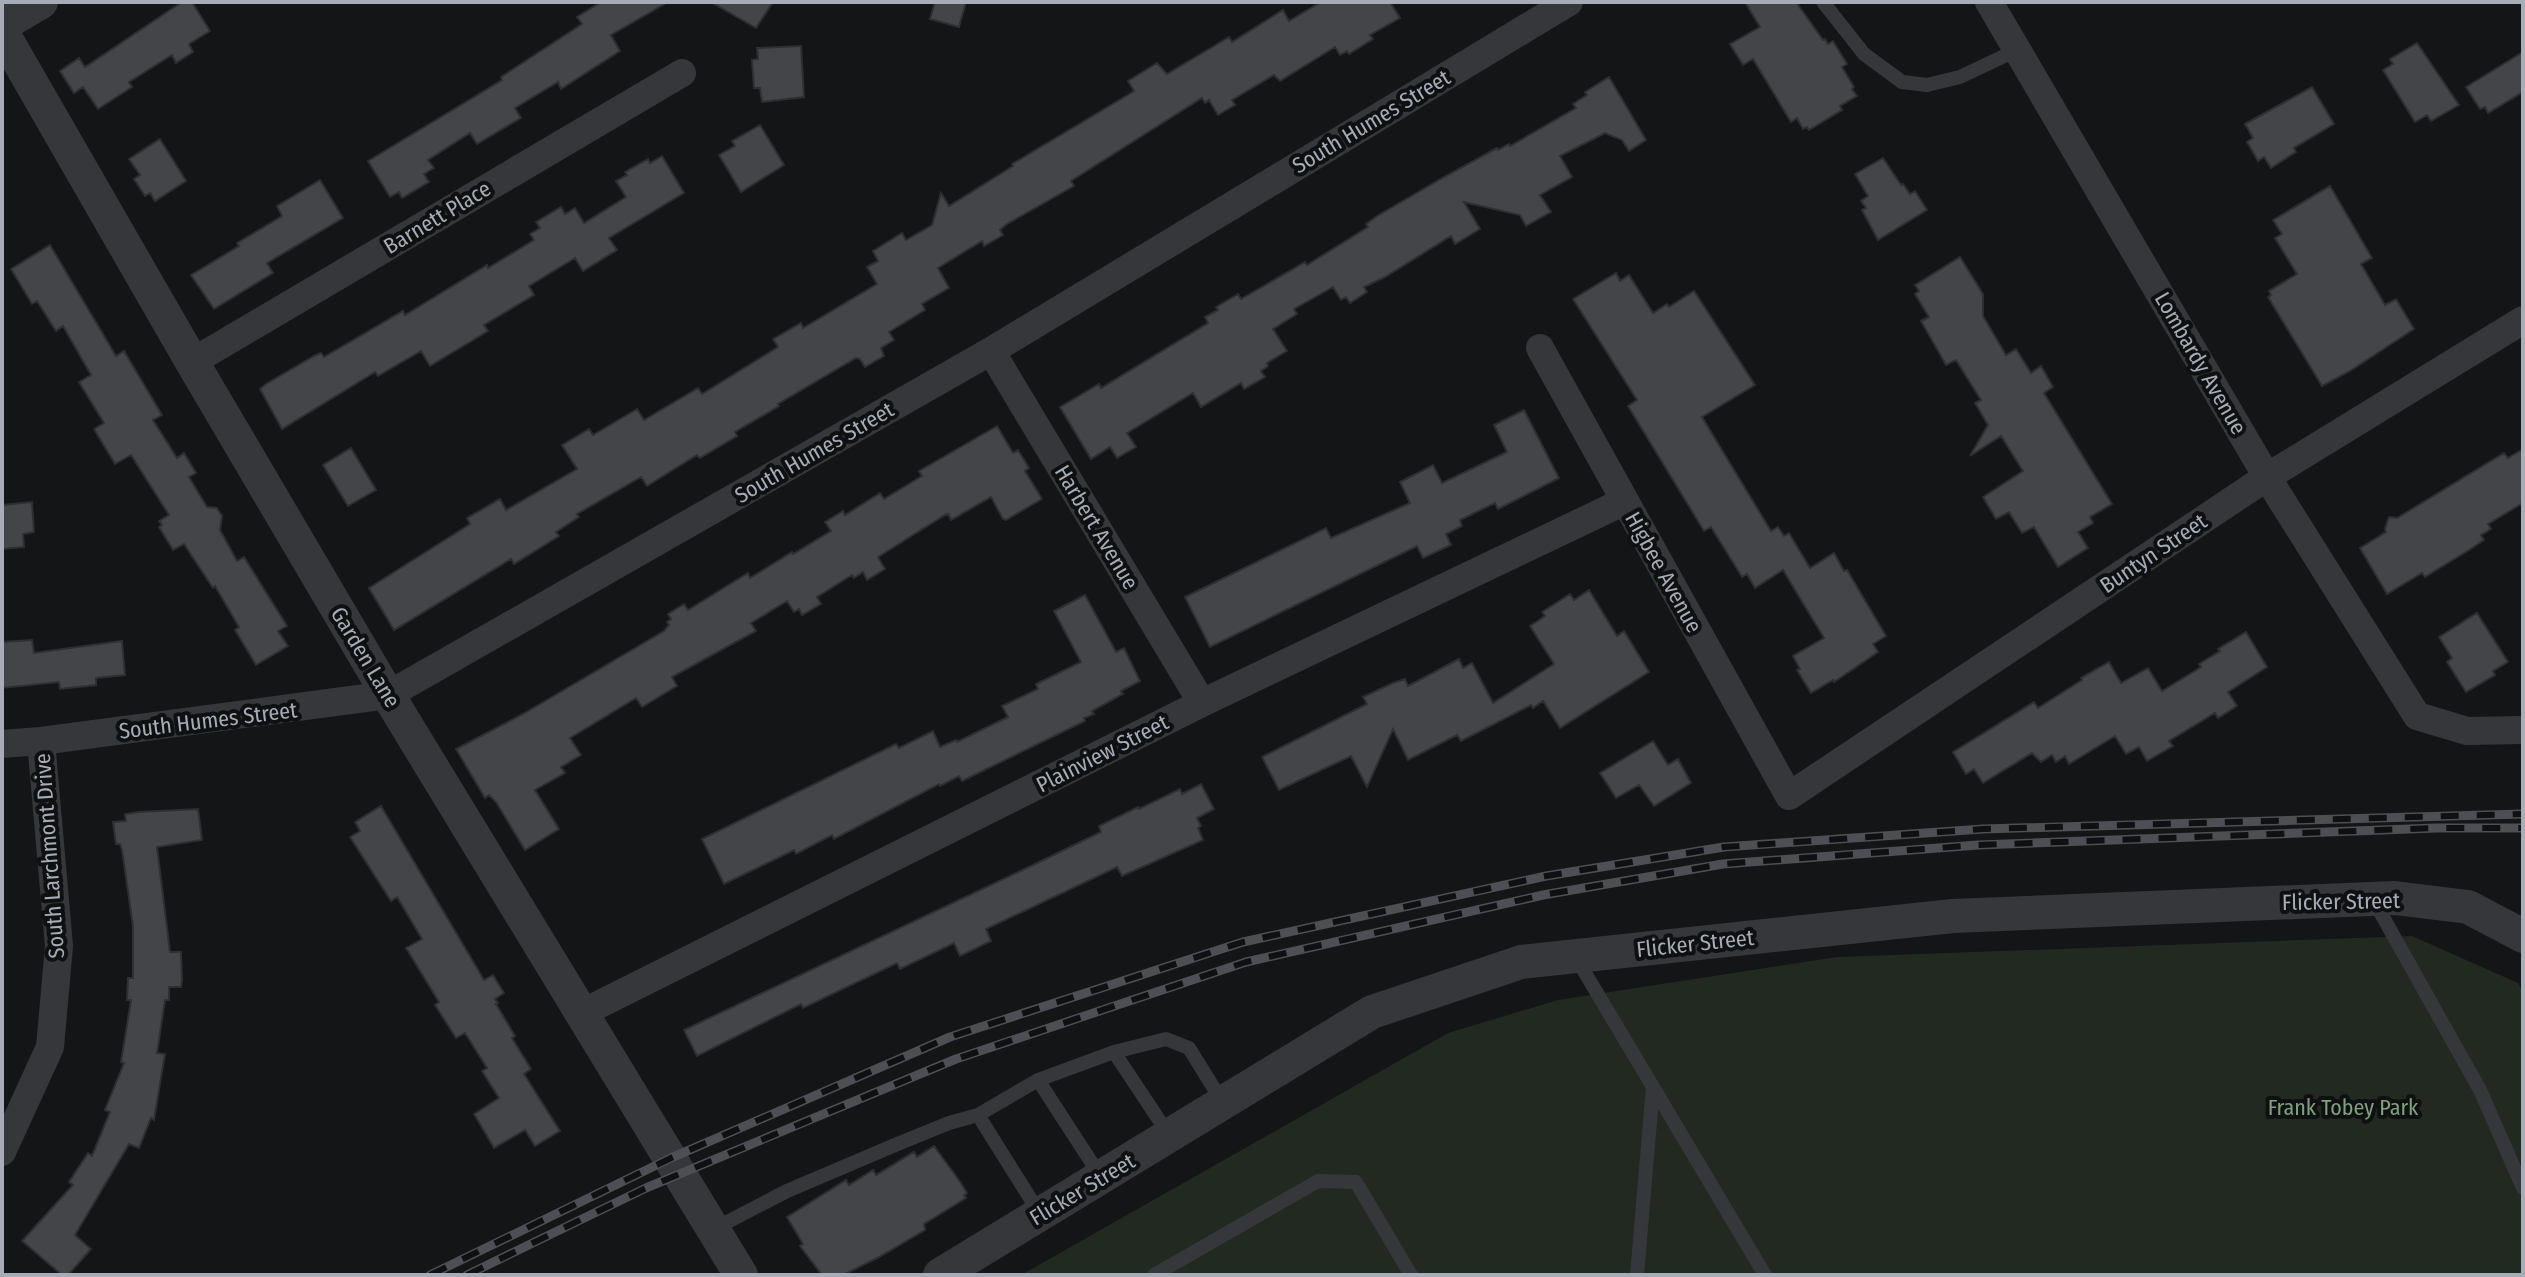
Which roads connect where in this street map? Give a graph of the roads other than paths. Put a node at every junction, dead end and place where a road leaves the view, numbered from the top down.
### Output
1 (41, 2) edge
2 (1569, 2) edge
3 (1823, 2) edge
4 (1989, 2) edge
5 (2, 25) edge
6 (2, 32) edge
7 (2017, 50) junction
8 (682, 73) dead end
9 (2523, 320) edge
10 (1540, 348) dead end
11 (991, 351) junction
12 (192, 362) junction
13 (2267, 477) junction
14 (1625, 501) junction
15 (388, 695) junction
16 (1202, 703) junction
17 (2523, 730) edge
18 (41, 741) junction
19 (2, 744) edge
20 (1789, 796) joint
21 (2372, 899) junction
22 (2523, 936) edge
23 (1575, 956) junction
24 (582, 1013) junction
25 (1114, 1052) junction
26 (1038, 1080) junction
27 (1653, 1087) junction
28 (1223, 1103) junction
29 (978, 1115) junction
30 (1169, 1136) junction
31 (2, 1152) edge
32 (1101, 1177) junction
33 (2523, 1188) edge
34 (1040, 1214) junction
35 (713, 1229) junction
36 (741, 1275) edge
37 (940, 1275) edge
38 (1154, 1275) edge
39 (1411, 1275) edge
40 (1637, 1275) edge
41 (1765, 1275) edge

1 - 5 street
2 - 11 street, South Humes Street
3 - 7 lane
4 - 7 street, Lombardy Avenue
6 - 12 street, Garden Lane
7 - 13 street, Lombardy Avenue
8 - 12 street, Barnett Place
9 - 13 street, Buntyn Street
10 - 14 street, Higbee Avenue
11 - 15 street, South Humes Street
11 - 16 street, Harbert Avenue
12 - 15 street, Garden Lane
13 - 17 street, Lombardy Avenue
13 - 20 street, Buntyn Street
14 - 16 street, Plainview Street
14 - 20 street, Higbee Avenue
15 - 18 street, South Humes Street
15 - 24 street, Garden Lane
16 - 24 street, Plainview Street
18 - 19 street, South Humes Street
18 - 31 street, South Larchmont Drive
21 - 22 street, Flicker Street
21 - 23 street, Flicker Street
21 - 33 lane
23 - 27 lane
23 - 28 street, Flicker Street
24 - 35 street, Garden Lane
25 - 26 lane
25 - 28 lane
25 - 30 lane
26 - 29 lane
26 - 32 lane
27 - 40 lane
27 - 41 lane
28 - 30 street, Flicker Street
29 - 34 lane
29 - 35 lane
30 - 32 street, Flicker Street
32 - 34 street, Flicker Street
34 - 37 street, Flicker Street
35 - 36 street, Garden Lane
38 - 39 lane

